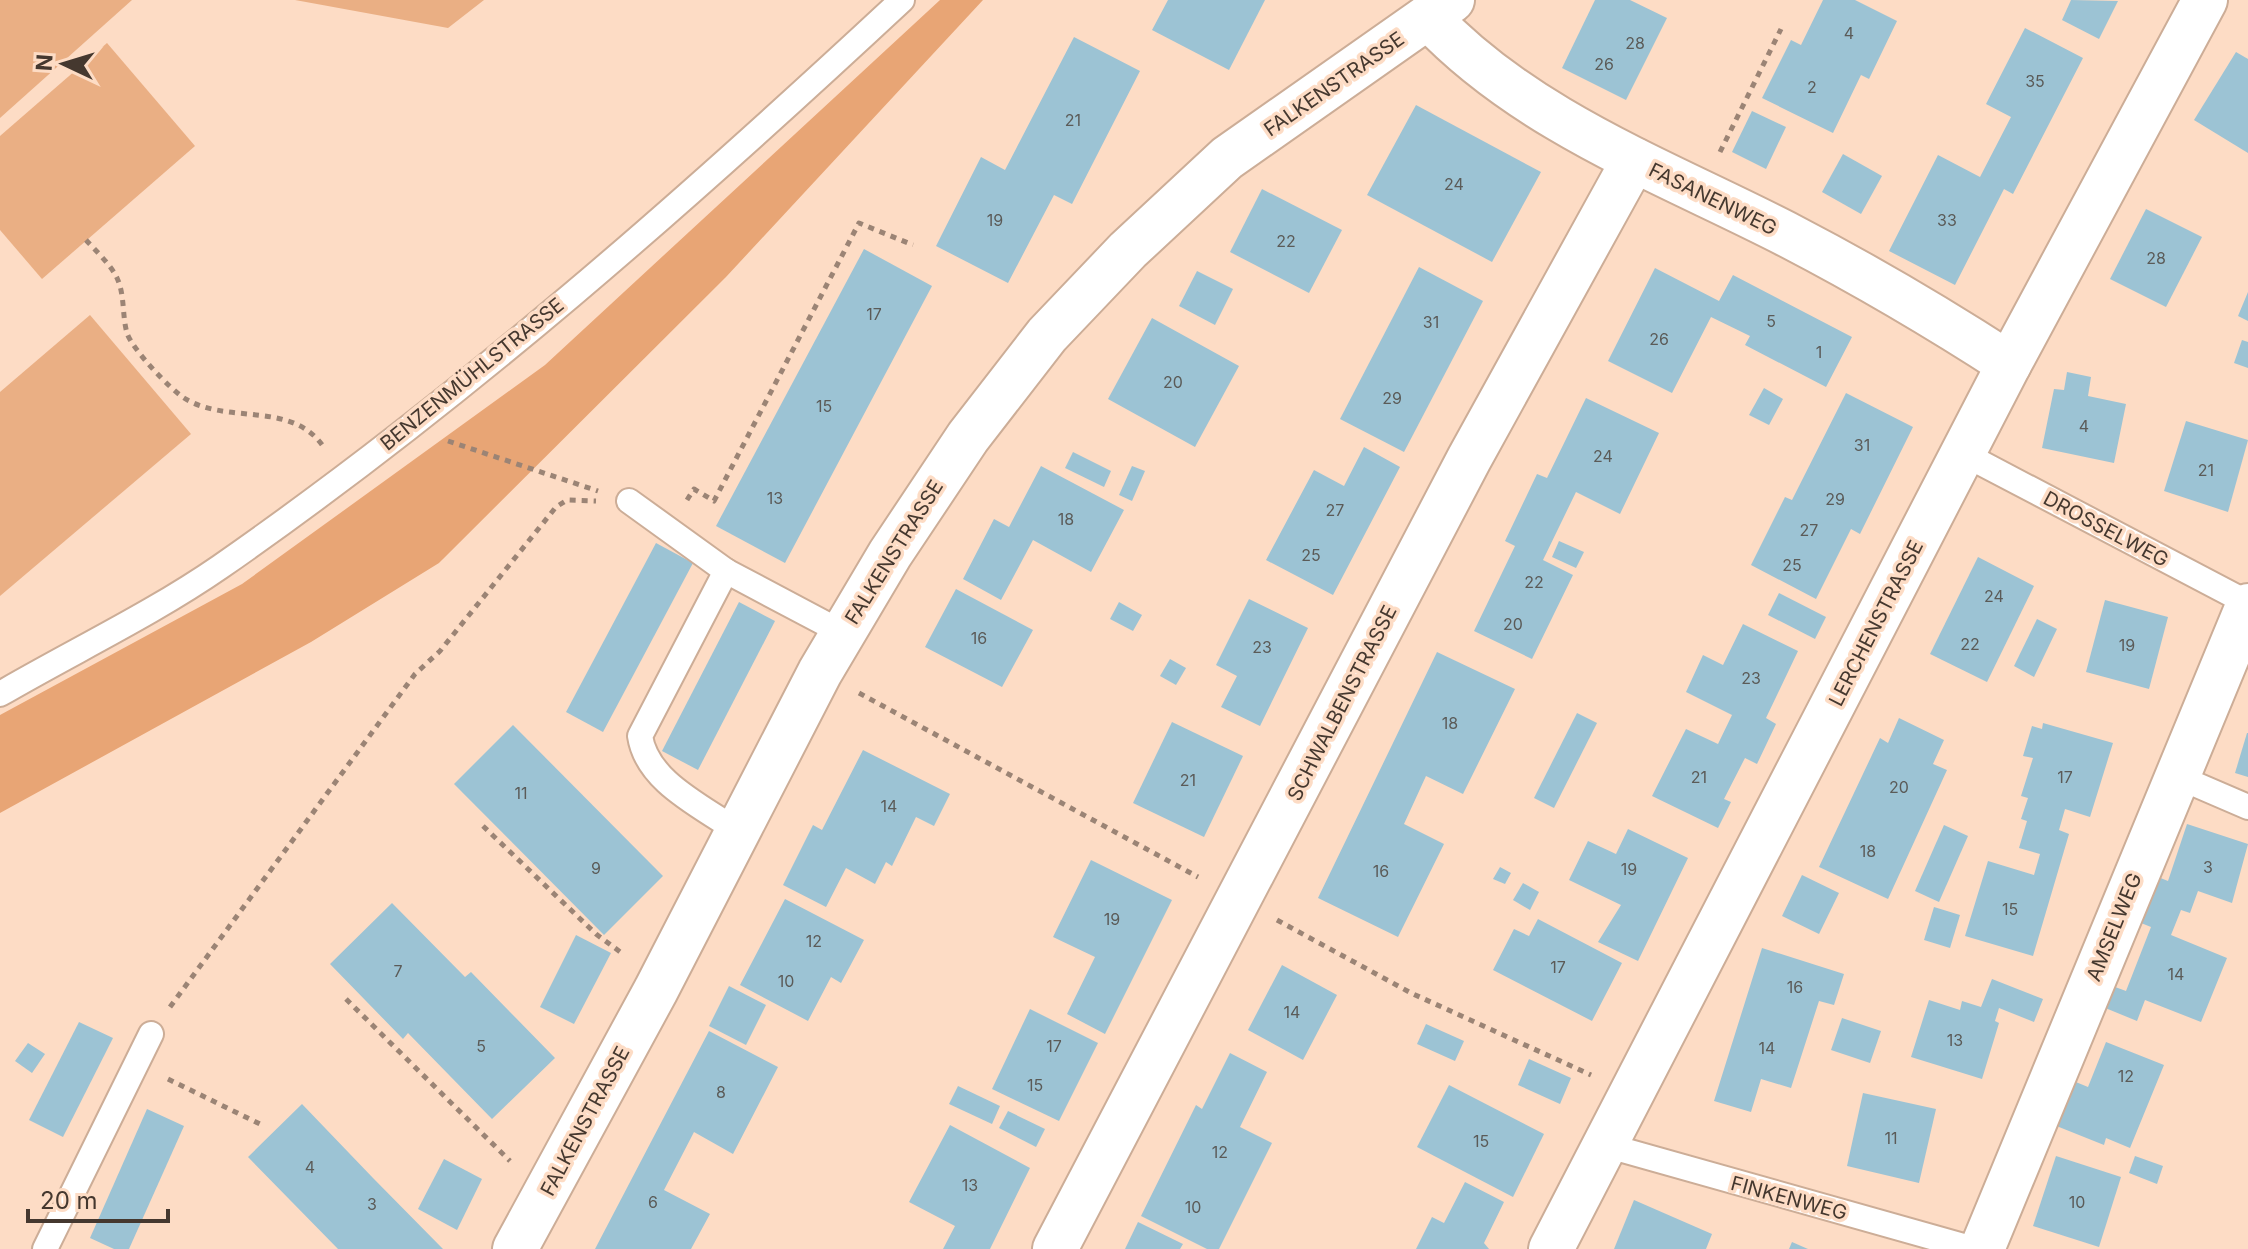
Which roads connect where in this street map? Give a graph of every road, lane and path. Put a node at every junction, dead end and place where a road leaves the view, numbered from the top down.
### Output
1 (902, 0) edge
2 (2205, 0) edge
3 (1440, 9) edge
4 (1781, 29) dead end
5 (1634, 160) junction
6 (1700, 193) junction
7 (86, 240) dead end
8 (913, 245) dead end
9 (2009, 364) junction
10 (406, 427) junction
11 (1964, 454) junction
12 (342, 477) junction
13 (629, 501) junction
14 (668, 529) junction
15 (726, 571) junction
16 (2248, 604) edge
17 (843, 633) junction
18 (0, 694) edge
19 (2176, 776) junction
20 (2248, 807) edge
21 (483, 826) dead end
22 (737, 831) junction
23 (656, 990) junction
24 (346, 999) dead end
25 (151, 1034) joint
26 (135, 1062) junction
27 (264, 1126) dead end
28 (1605, 1145) junction
29 (545, 1195) junction
30 (45, 1249) edge
31 (515, 1249) edge
32 (1055, 1249) edge
33 (1551, 1249) edge
34 (1974, 1249) edge
35 (1982, 1249) edge

1 - 10 lane, BENZENMÜHLSTRASSE
2 - 9 street, LERCHENSTRASSE
3 - 5 street, FASANENWEG
3 - 17 street, FALKENSTRASSE
4 - 6 path
5 - 6 street, FASANENWEG
5 - 32 street, SCHWALBENSTRASSE
6 - 9 street, FASANENWEG
7 - 12 path
8 - 14 path
9 - 11 street, LERCHENSTRASSE
10 - 12 lane, BENZENMÜHLSTRASSE
10 - 13 path
11 - 16 lane, DROSSELWEG
11 - 28 street, LERCHENSTRASSE
12 - 18 lane, BENZENMÜHLSTRASSE
13 - 14 lane
13 - 25 path
14 - 15 lane
15 - 17 lane
15 - 22 lane
16 - 19 street, AMSELWEG
17 - 22 street, FALKENSTRASSE
19 - 20 lane
19 - 35 street, AMSELWEG
21 - 23 path
22 - 23 street, FALKENSTRASSE
23 - 29 street, FALKENSTRASSE
24 - 29 path
25 - 26 lane
26 - 27 path
26 - 30 lane
28 - 33 street, LERCHENSTRASSE
28 - 34 lane, FINKENWEG
29 - 31 street, FALKENSTRASSE

